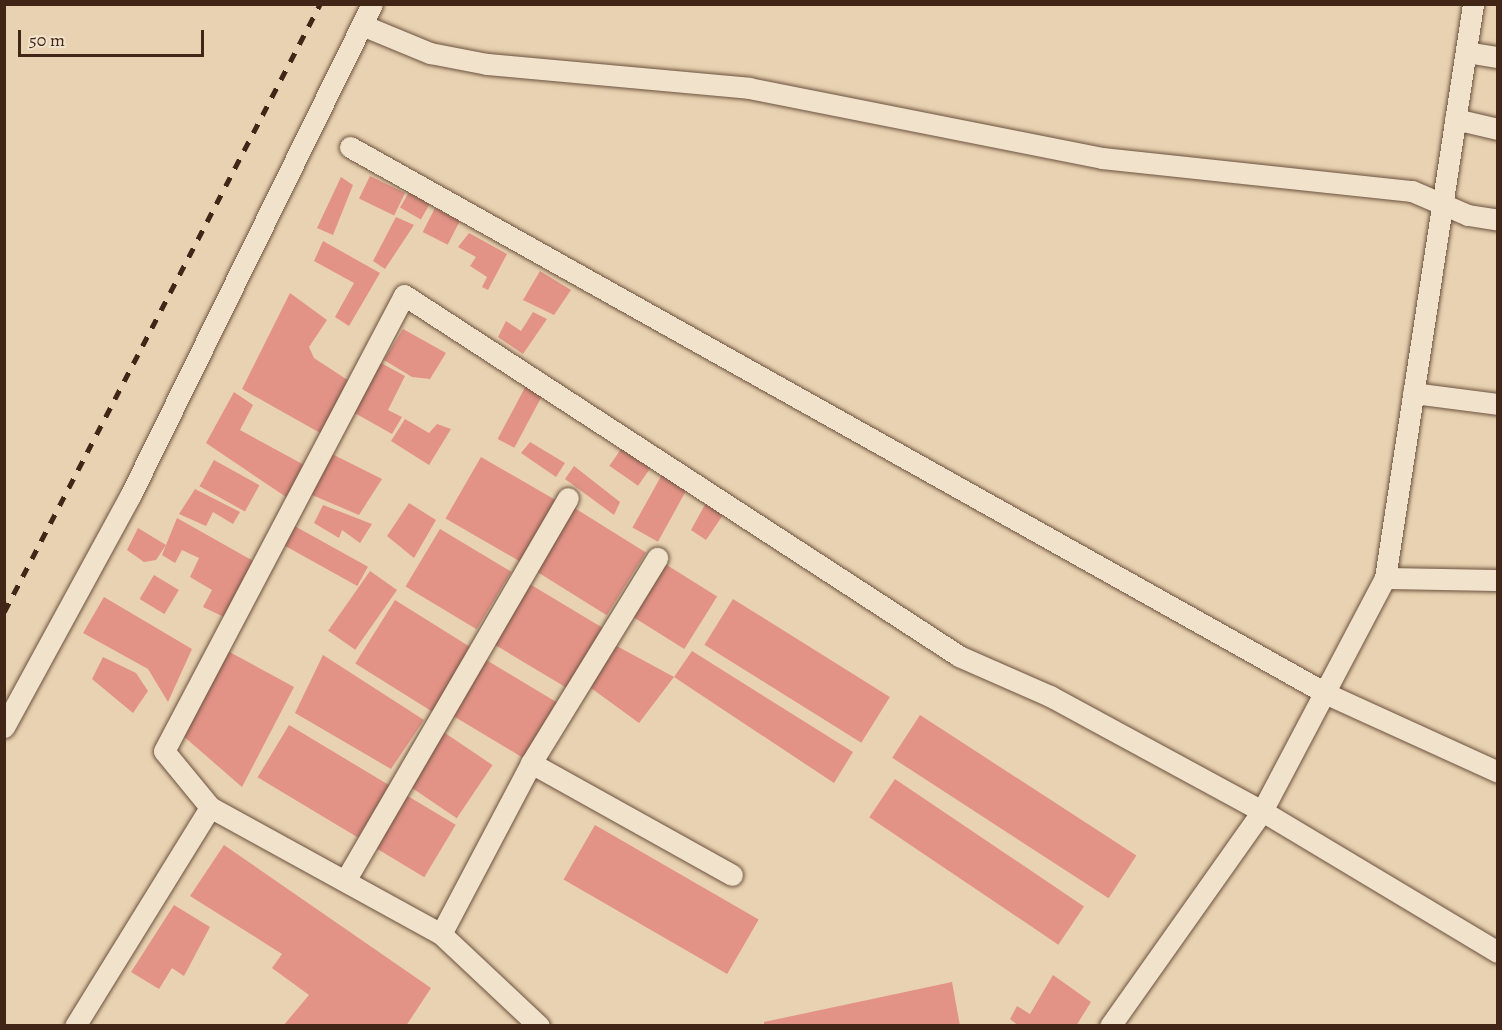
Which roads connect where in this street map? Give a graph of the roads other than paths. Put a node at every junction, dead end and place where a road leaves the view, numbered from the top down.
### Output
1 (372, 4) edge
2 (1473, 4) edge
3 (362, 25) junction
4 (1466, 52) junction
5 (1497, 57) edge
6 (1455, 119) junction
7 (1497, 129) edge
8 (350, 147) dead end
9 (1444, 204) junction
10 (1497, 220) edge
11 (1413, 393) junction
12 (1497, 404) edge
13 (568, 498) dead end
14 (657, 558) dead end
15 (1385, 578) junction
16 (1497, 580) edge
17 (1327, 694) junction
18 (4, 726) edge
19 (531, 763) junction
20 (1497, 772) edge
21 (210, 807) junction
22 (1262, 812) junction
23 (732, 875) dead end
24 (345, 881) junction
25 (441, 934) junction
26 (1497, 952) edge
27 (75, 1026) edge
28 (538, 1026) edge
29 (1110, 1026) edge

1 - 3 street
2 - 4 street
3 - 9 street
3 - 18 street
4 - 5 street
4 - 6 street
6 - 7 street
6 - 9 street
8 - 17 street
9 - 10 street
9 - 11 street
11 - 12 street
11 - 15 street
13 - 24 street
14 - 19 street
15 - 16 street
15 - 17 street
17 - 20 street
17 - 22 street
19 - 23 street
19 - 25 street
21 - 22 street
21 - 24 street
21 - 27 street
22 - 26 street
22 - 29 street
24 - 25 street
25 - 28 street

